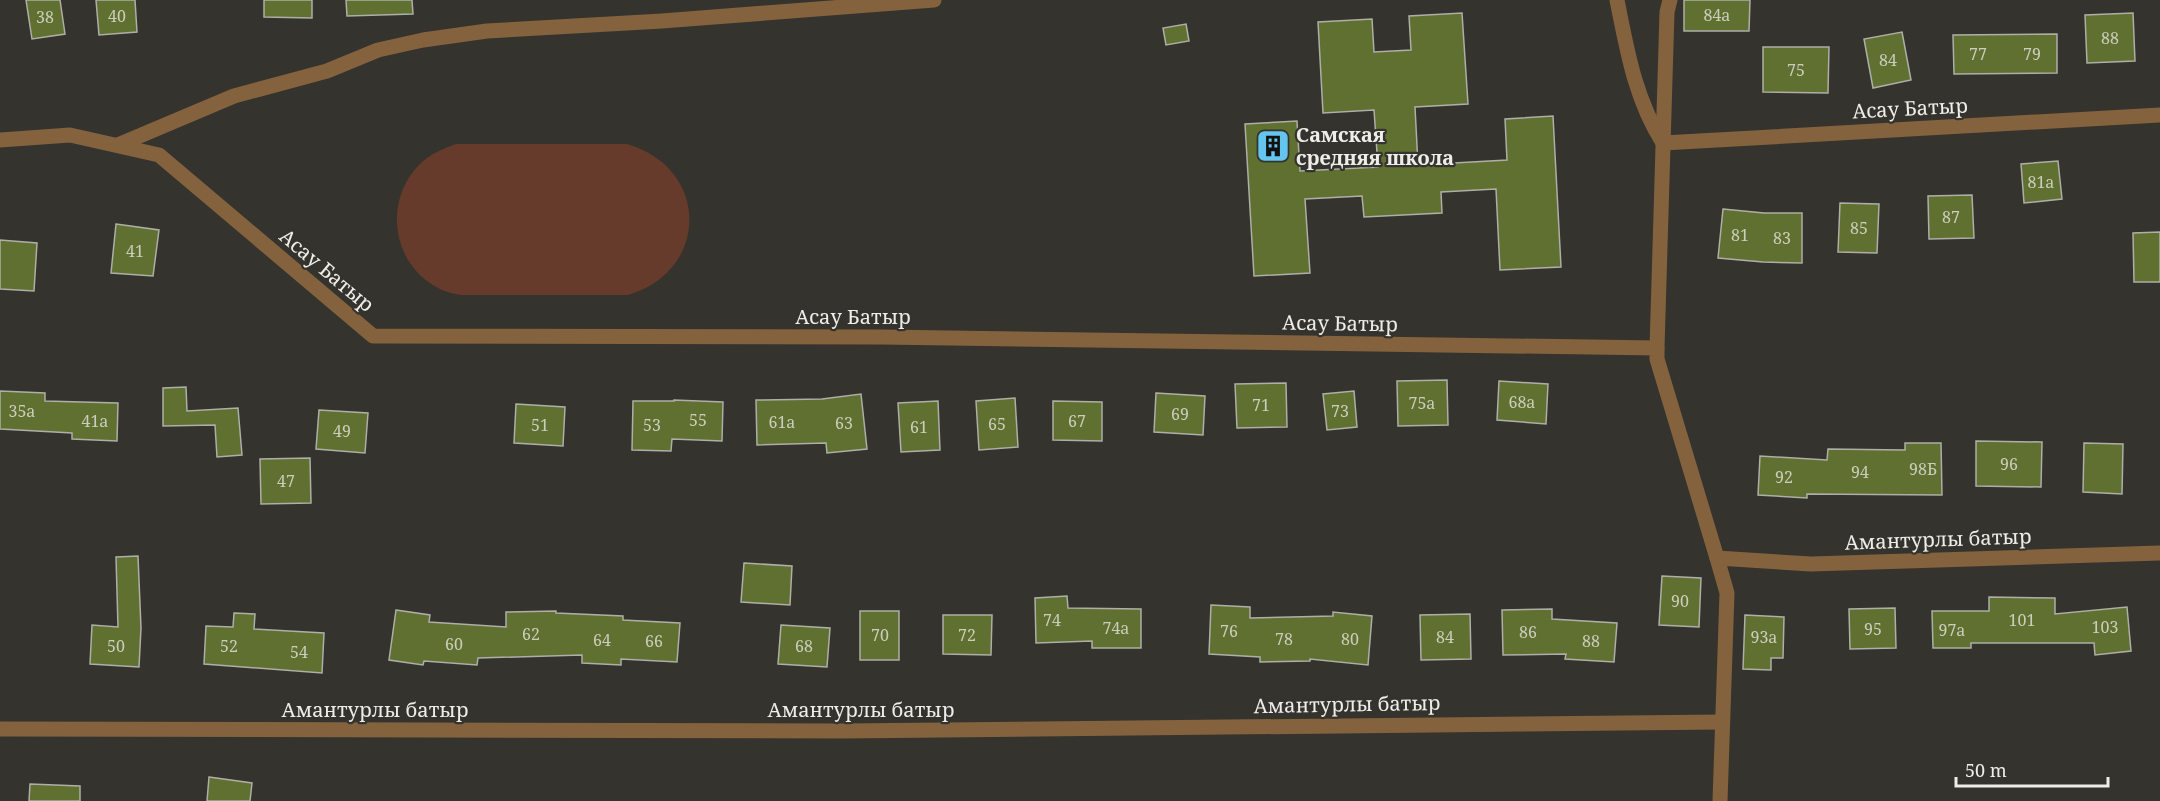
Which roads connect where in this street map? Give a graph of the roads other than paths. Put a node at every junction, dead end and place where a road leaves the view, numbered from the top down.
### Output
1 (934, 0) edge
2 (1617, 0) edge
3 (1670, 0) edge
4 (2160, 116) edge
5 (0, 140) edge
6 (1663, 143) junction
7 (118, 145) junction
8 (1657, 348) junction
9 (2160, 553) edge
10 (1717, 558) junction
11 (1722, 722) junction
12 (0, 729) edge
13 (1720, 801) edge

1 - 7 street
2 - 6 street
3 - 6 street
4 - 6 street, Асау Батыр
5 - 7 street, Асау Батыр
6 - 8 street
7 - 8 street, Асау Батыр
8 - 10 street
9 - 10 street, Амантурлы батыр
10 - 11 street
11 - 12 street, Амантурлы батыр
11 - 13 street

